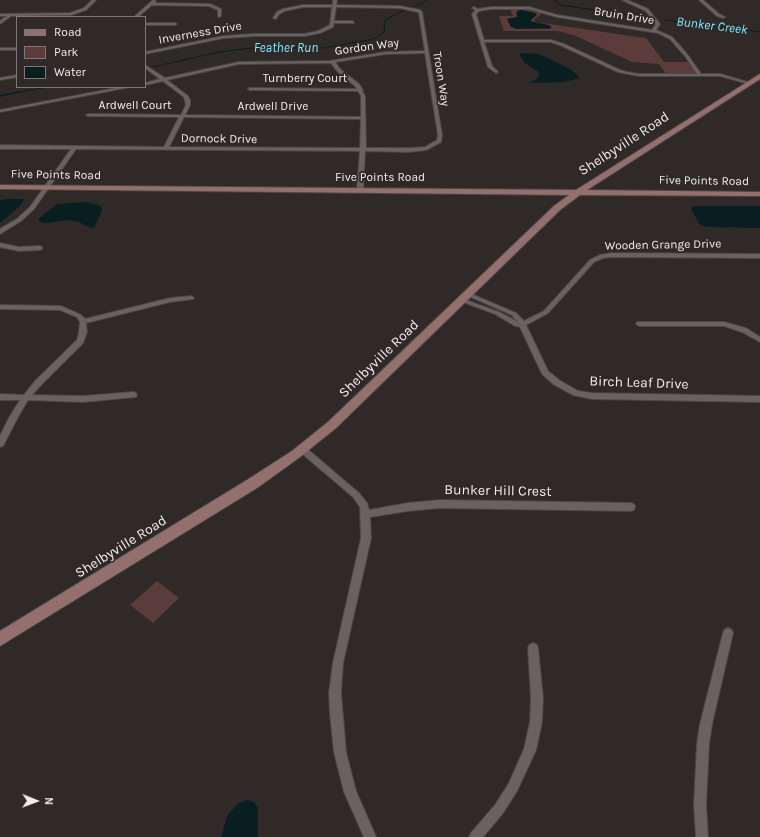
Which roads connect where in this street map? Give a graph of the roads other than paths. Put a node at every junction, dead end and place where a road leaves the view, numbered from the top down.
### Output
1 (94, 0) edge
2 (335, 0) edge
3 (624, 0) edge
4 (701, 0) edge
5 (154, 2) edge
6 (334, 6) junction
7 (0, 15) edge
8 (10, 15) junction
9 (71, 15) edge
10 (137, 16) edge
11 (219, 16) dead end
12 (723, 17) dead end
13 (275, 18) dead end
14 (332, 22) junction
15 (353, 22) dead end
16 (0, 23) edge
17 (146, 24) edge
18 (175, 24) dead end
19 (654, 30) junction
20 (482, 41) junction
21 (0, 49) edge
22 (16, 49) edge
23 (427, 52) junction
24 (146, 53) edge
25 (332, 62) junction
26 (146, 67) edge
27 (496, 72) dead end
28 (700, 75) junction
29 (16, 76) edge
30 (760, 76) edge
31 (0, 79) edge
32 (164, 80) junction
33 (751, 81) junction
34 (146, 84) edge
35 (123, 88) edge
36 (250, 89) dead end
37 (361, 90) junction
38 (0, 112) edge
39 (88, 115) dead end
40 (182, 116) junction
41 (363, 118) junction
42 (437, 142) joint
43 (0, 147) edge
44 (75, 147) junction
45 (166, 148) junction
46 (364, 150) junction
47 (0, 187) edge
48 (47, 187) junction
49 (360, 190) junction
50 (578, 192) junction
51 (760, 194) edge
52 (0, 232) edge
53 (0, 246) edge
54 (40, 248) dead end
55 (760, 256) edge
56 (464, 297) junction
57 (191, 298) dead end
58 (0, 307) edge
59 (83, 322) junction
60 (639, 324) dead end
61 (519, 325) junction
62 (760, 340) edge
63 (133, 395) dead end
64 (0, 397) edge
65 (760, 398) edge
66 (25, 399) junction
67 (0, 444) edge
68 (302, 449) junction
69 (631, 507) dead end
70 (365, 514) junction
71 (728, 633) dead end
72 (0, 639) edge
73 (533, 648) dead end
74 (370, 837) edge
75 (475, 837) edge
76 (702, 837) edge

1 - 9 street
2 - 6 street
3 - 19 street
4 - 12 street
5 - 10 street
5 - 11 street
6 - 13 street
6 - 14 street
6 - 23 street, Troon Way
7 - 8 street
8 - 9 street
8 - 16 street
14 - 15 street
14 - 24 street, Inverness Drive
17 - 18 street
19 - 20 street, Bruin Drive
19 - 28 street, Bruin Drive
20 - 27 street
20 - 28 street
21 - 22 street
23 - 25 street, Gordon Way
23 - 42 street, Troon Way
25 - 32 street, Gordon Way
25 - 37 street
26 - 32 street
28 - 33 street
29 - 31 street
30 - 33 main road, Shelbyville Road
32 - 34 street, Gordon Way
32 - 40 street
33 - 50 main road, Shelbyville Road
35 - 38 street
36 - 37 street, Turnberry Court
37 - 41 street
39 - 40 street, Ardwell Court
40 - 41 street, Ardwell Drive
40 - 45 street
41 - 46 street
42 - 46 street, Dornock Drive
43 - 44 street, Dornock Drive
44 - 45 street, Dornock Drive
44 - 48 street
45 - 46 street, Dornock Drive
46 - 49 street
47 - 48 main road, Five Points Road
48 - 49 main road, Five Points Road
48 - 52 street
49 - 50 main road, Five Points Road
50 - 51 main road, Five Points Road
50 - 56 main road, Shelbyville Road
53 - 54 street
55 - 61 street, Wooden Grange Drive
56 - 61 street
56 - 68 main road, Shelbyville Road
57 - 59 street
58 - 59 street
59 - 66 street
60 - 62 street
61 - 65 street, Birch Leaf Drive
63 - 66 street
64 - 66 street
66 - 67 street
68 - 70 street
68 - 72 main road, Shelbyville Road
69 - 70 street, Bunker Hill Crest
70 - 74 street
71 - 76 street
73 - 75 street

